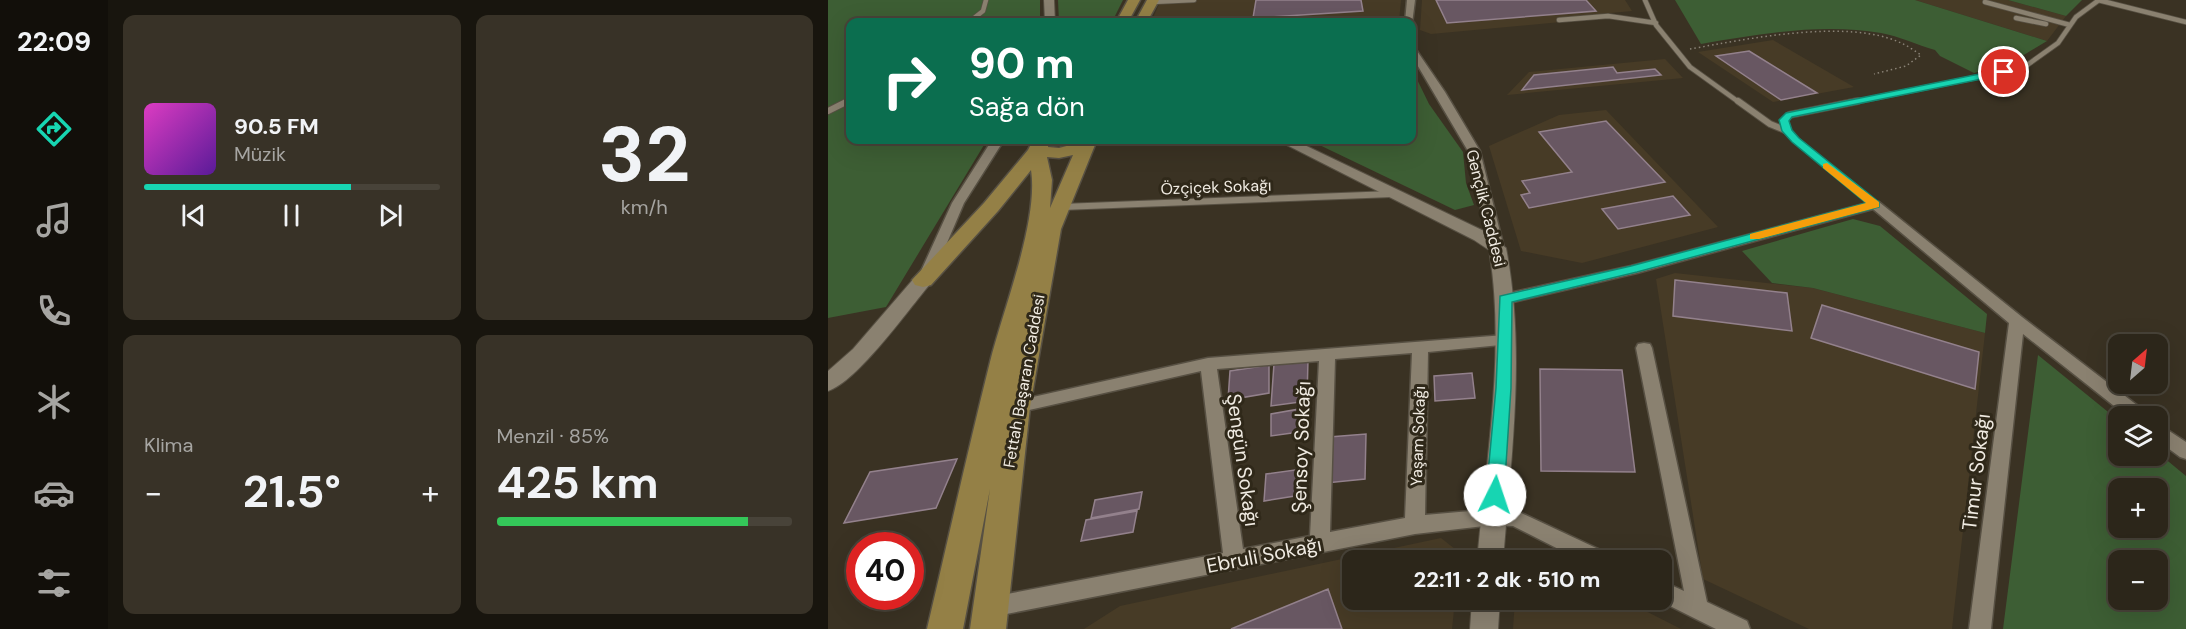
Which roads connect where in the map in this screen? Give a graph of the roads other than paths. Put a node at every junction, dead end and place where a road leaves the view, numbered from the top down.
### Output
1 (986, 0) edge
2 (1049, 0) edge
3 (1134, 0) edge
4 (1194, 0) edge
5 (1412, 0) edge
6 (1645, 0) edge
7 (2099, 0) edge
8 (1152, 1) edge
9 (1985, 2) dead end
10 (974, 18) edge
11 (1050, 18) edge
12 (1124, 18) edge
13 (1143, 18) edge
14 (1410, 18) edge
15 (2016, 18) dead end
16 (1559, 20) dead end
17 (2186, 22) edge
18 (1656, 23) junction
19 (2069, 27) junction
20 (1416, 56) edge
21 (846, 102) edge
22 (828, 111) edge
23 (1787, 131) junction
24 (995, 144) edge
25 (1084, 144) edge
26 (1086, 144) edge
27 (1292, 144) edge
28 (1039, 145) edge
29 (1395, 194) junction
30 (998, 198) junction
31 (1052, 200) junction
32 (1875, 205) junction
33 (1497, 248) junction
34 (923, 280) junction
35 (1505, 299) junction
36 (2018, 321) junction
37 (1505, 340) junction
38 (1420, 347) junction
39 (1644, 348) dead end
40 (1327, 353) junction
41 (1208, 364) junction
42 (828, 383) edge
43 (2126, 406) edge
44 (1016, 407) junction
45 (2168, 438) edge
46 (2186, 452) edge
47 (1493, 517) junction
48 (1415, 525) junction
49 (1320, 544) junction
50 (1491, 550) edge
51 (1580, 550) edge
52 (1234, 561) junction
53 (1672, 596) edge
54 (1698, 609) junction
55 (1485, 610) edge
56 (989, 618) edge
57 (945, 629) edge
58 (1484, 629) edge
59 (1739, 629) edge
60 (1980, 629) edge

1 - 10 lane
2 - 11 street
3 - 12 main road
4 - 8 lane
5 - 14 street
6 - 18 lane
7 - 17 lane
7 - 19 lane
8 - 13 main road
9 - 19 lane
15 - 19 lane
16 - 18 lane
18 - 23 lane
19 - 23 lane
20 - 33 street, Gençlik Caddesi
21 - 22 lane
23 - 32 lane
24 - 34 street
25 - 28 main road
26 - 31 main road, Fettah Başaran Caddesi
27 - 29 street
28 - 30 main road
28 - 31 main road, Fettah Başaran Caddesi
29 - 31 lane, Özçiçek Sokağı
29 - 33 street
30 - 31 main road
30 - 34 main road
31 - 44 main road, Fettah Başaran Caddesi
31 - 57 main road, Fettah Başaran Caddesi
32 - 35 street
32 - 36 street
33 - 35 street, Gençlik Caddesi
34 - 42 street
35 - 37 street, Gençlik Caddesi
36 - 43 street
36 - 60 street, Timur Sokağı
37 - 38 street
37 - 47 street, Gençlik Caddesi
38 - 40 street
38 - 48 street, Yaşam Sokağı
39 - 54 street
40 - 41 street
40 - 49 street, Şensoy Sokağı
41 - 44 street
41 - 52 street, Şengün Sokağı
44 - 56 main road, Fettah Başaran Caddesi
45 - 46 street
47 - 48 street, Ebruli Sokağı
47 - 50 street, Gençlik Caddesi
47 - 51 street, Ebruli Sokağı
48 - 49 street, Ebruli Sokağı
49 - 52 street, Ebruli Sokağı
52 - 56 street, Ebruli Sokağı
53 - 54 street
54 - 59 street
55 - 58 street

